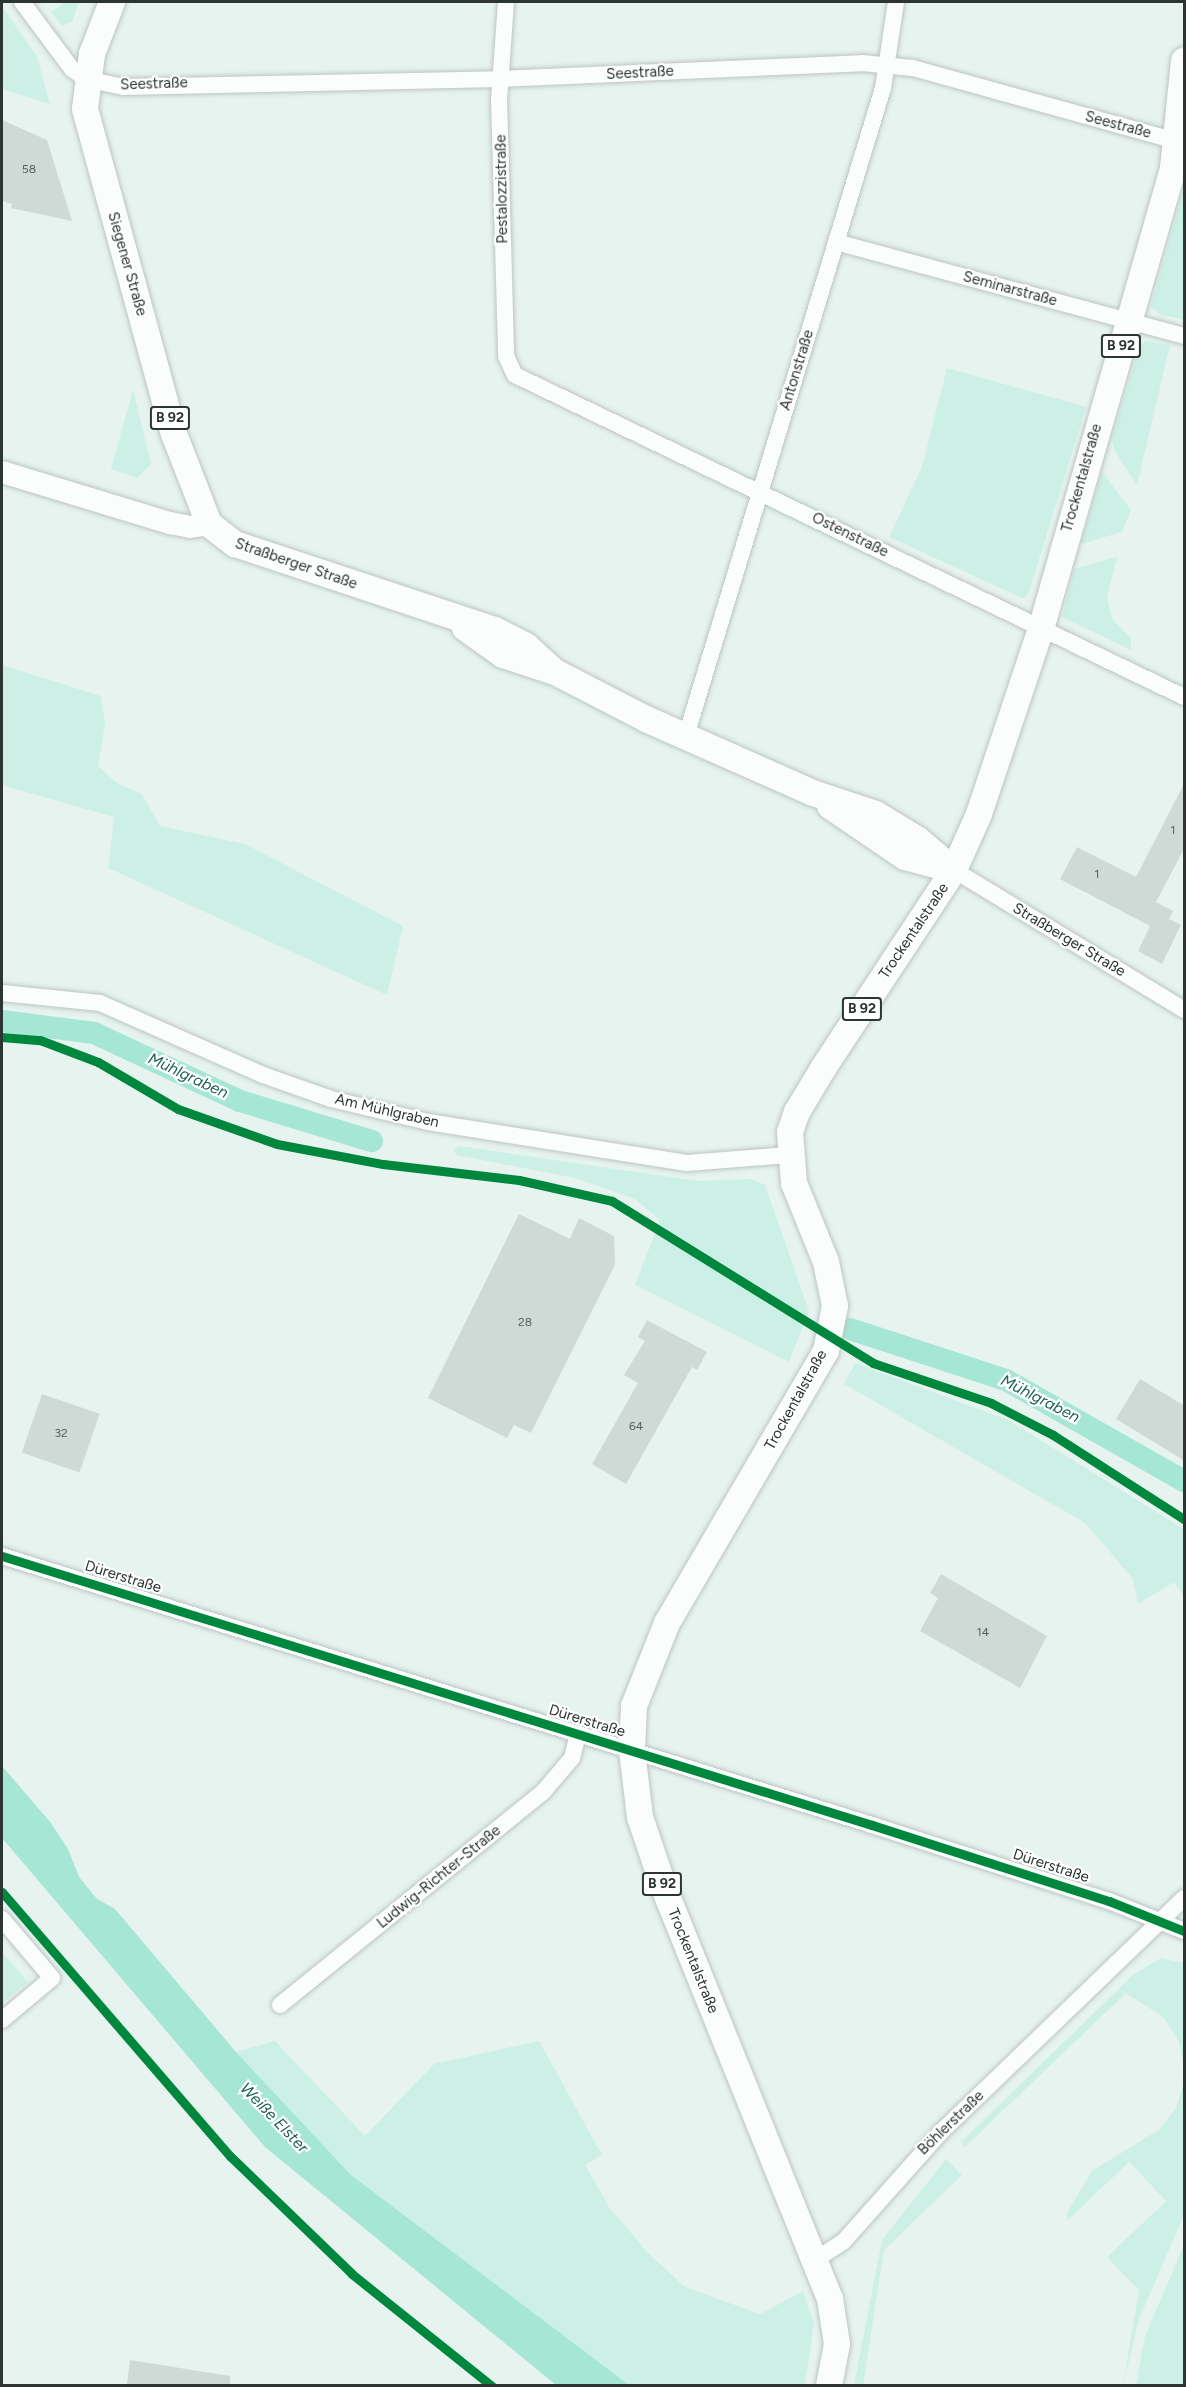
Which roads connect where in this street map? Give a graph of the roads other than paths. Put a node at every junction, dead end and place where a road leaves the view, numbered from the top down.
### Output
1 (22, 2) edge
2 (112, 2) edge
3 (506, 2) edge
4 (896, 2) edge
5 (1185, 61) edge
6 (889, 64) junction
7 (86, 79) junction
8 (499, 79) junction
9 (1181, 142) edge
10 (836, 243) junction
11 (1129, 321) junction
12 (1185, 336) edge
13 (515, 375) joint
14 (2, 472) edge
15 (760, 491) junction
16 (209, 524) junction
17 (1041, 629) junction
18 (1185, 697) edge
19 (686, 736) junction
20 (954, 870) junction
21 (2, 993) edge
22 (1185, 1010) edge
23 (789, 1155) junction
24 (2, 1556) edge
25 (578, 1734) junction
26 (632, 1751) junction
27 (1185, 1898) edge
28 (2, 1919) edge
29 (1161, 1920) junction
30 (1185, 1931) edge
31 (280, 2005) dead end
32 (2, 2020) edge
33 (815, 2260) junction
34 (829, 2385) edge

1 - 7 street
2 - 7 main road, Siegener Straße / B 92
3 - 8 street, Pestalozzistraße
4 - 6 street, Antonstraße
5 - 9 main road, Trockentalstraße / B 92
6 - 8 street, Seestraße
6 - 9 street, Seestraße
6 - 10 street, Antonstraße
7 - 8 street, Seestraße
7 - 16 main road, Siegener Straße / B 92
8 - 13 street, Pestalozzistraße
9 - 11 main road, Trockentalstraße / B 92
10 - 11 street, Seminarstraße
10 - 15 street, Antonstraße
11 - 12 street, Seminarstraße
11 - 17 main road, Trockentalstraße / B 92
13 - 15 street, Ostenstraße
14 - 16 main road
15 - 17 street, Ostenstraße
15 - 19 street, Antonstraße
16 - 19 main road, Straßberger Straße
17 - 18 street, Ostenstraße
17 - 20 main road, Trockentalstraße / B 92
19 - 20 main road, Straßberger Straße
20 - 22 street, Straßberger Straße
20 - 23 main road, Trockentalstraße / B 92
21 - 23 street, Am Mühlgraben
23 - 26 main road, Trockentalstraße / B 92
24 - 25 street, Dürerstraße
25 - 26 street, Dürerstraße
25 - 31 street, Ludwig-Richter-Straße
26 - 29 street, Dürerstraße
26 - 33 main road, Trockentalstraße / B 92
27 - 29 street, Böhlerstraße
28 - 32 street
29 - 30 street, Dürerstraße
29 - 33 street, Böhlerstraße
33 - 34 main road, B 92

